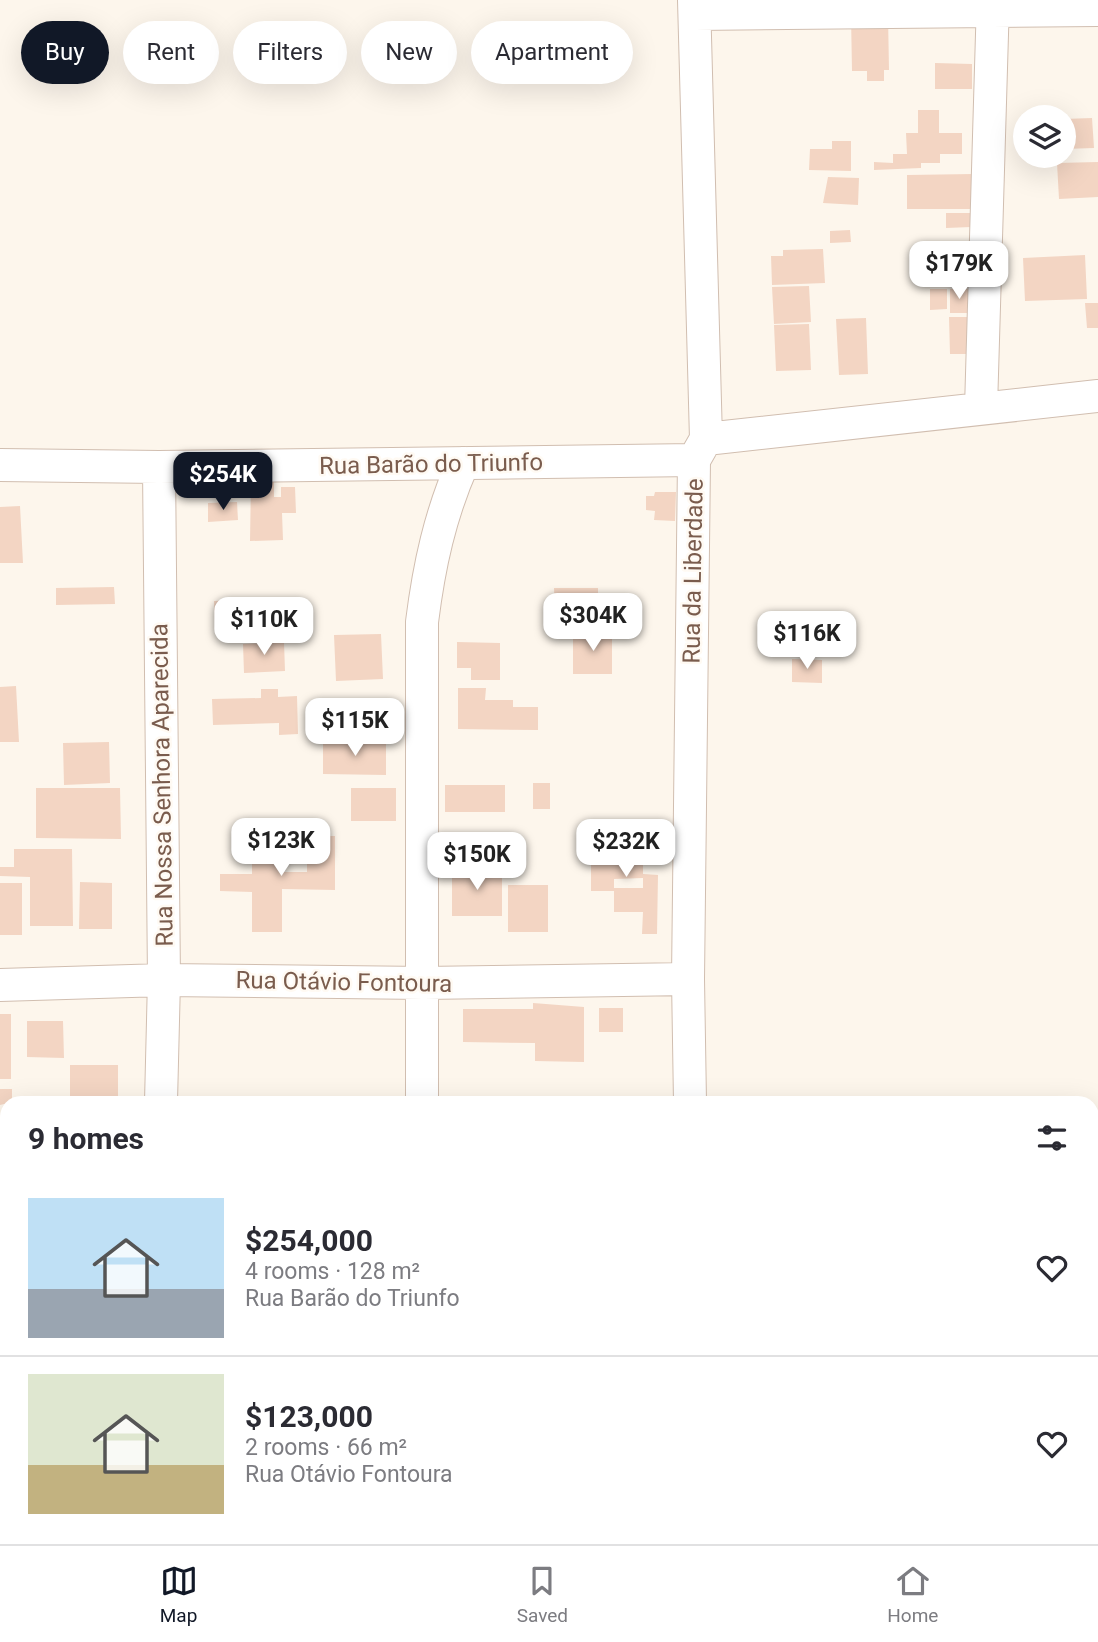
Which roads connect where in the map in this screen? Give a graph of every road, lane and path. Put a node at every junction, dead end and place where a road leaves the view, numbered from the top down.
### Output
1 (993, 5) edge
2 (694, 7) edge
3 (1098, 10) edge
4 (1098, 397) edge
5 (981, 408) junction
6 (700, 450) junction
7 (463, 463) junction
8 (0, 465) edge
9 (159, 467) junction
10 (688, 979) junction
11 (164, 980) junction
12 (424, 983) junction
13 (0, 985) edge
14 (161, 1096) edge
15 (422, 1096) edge
16 (690, 1096) edge

1 - 2 street
1 - 3 street
1 - 5 street
2 - 6 street, Rua da Liberdade
4 - 5 street, Rua Barão do Triunfo
5 - 6 street, Rua Barão do Triunfo
6 - 7 street, Rua Barão do Triunfo
6 - 10 street, Rua da Liberdade
7 - 9 street, Rua Barão do Triunfo
7 - 12 street
8 - 9 street, Rua Barão do Triunfo
9 - 11 street, Rua Nossa Senhora Aparecida
10 - 12 street, Rua Otávio Fontoura
10 - 16 street, Rua da Liberdade
11 - 12 street, Rua Otávio Fontoura
11 - 13 street, Rua Otávio Fontoura
11 - 14 street, Rua Nossa Senhora Aparecida
12 - 15 street

